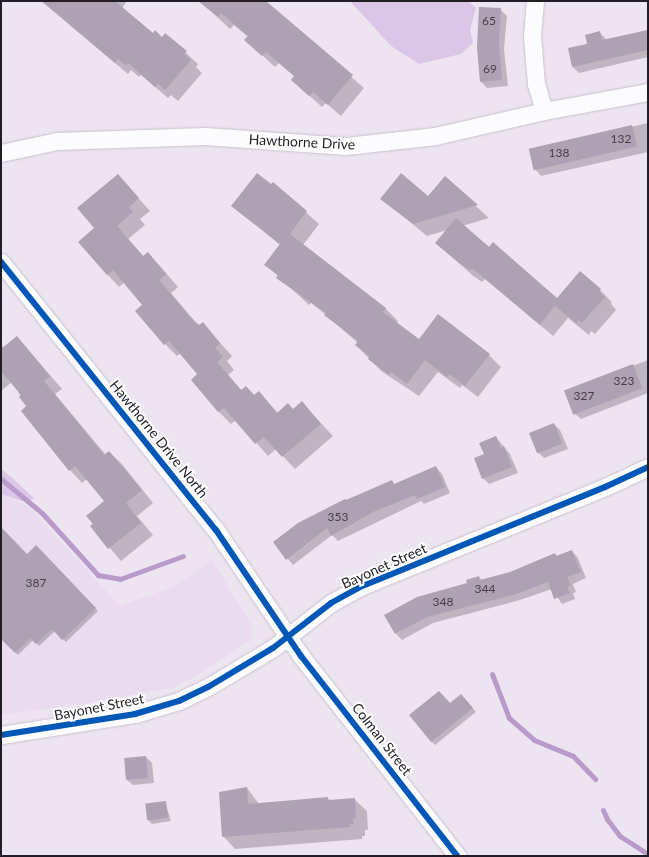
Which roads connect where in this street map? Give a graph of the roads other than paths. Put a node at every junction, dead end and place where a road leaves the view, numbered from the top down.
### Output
1 (535, 1) edge
2 (648, 92) edge
3 (544, 111) junction
4 (1, 153) edge
5 (1, 262) edge
6 (648, 467) edge
7 (288, 638) junction
8 (1, 735) edge
9 (457, 856) edge

1 - 3 street
2 - 3 street, Hawthorne Drive
3 - 4 street, Hawthorne Drive
5 - 7 street, Hawthorne Drive North
6 - 7 street, Bayonet Street
7 - 8 street, Bayonet Street
7 - 9 street, Colman Street

